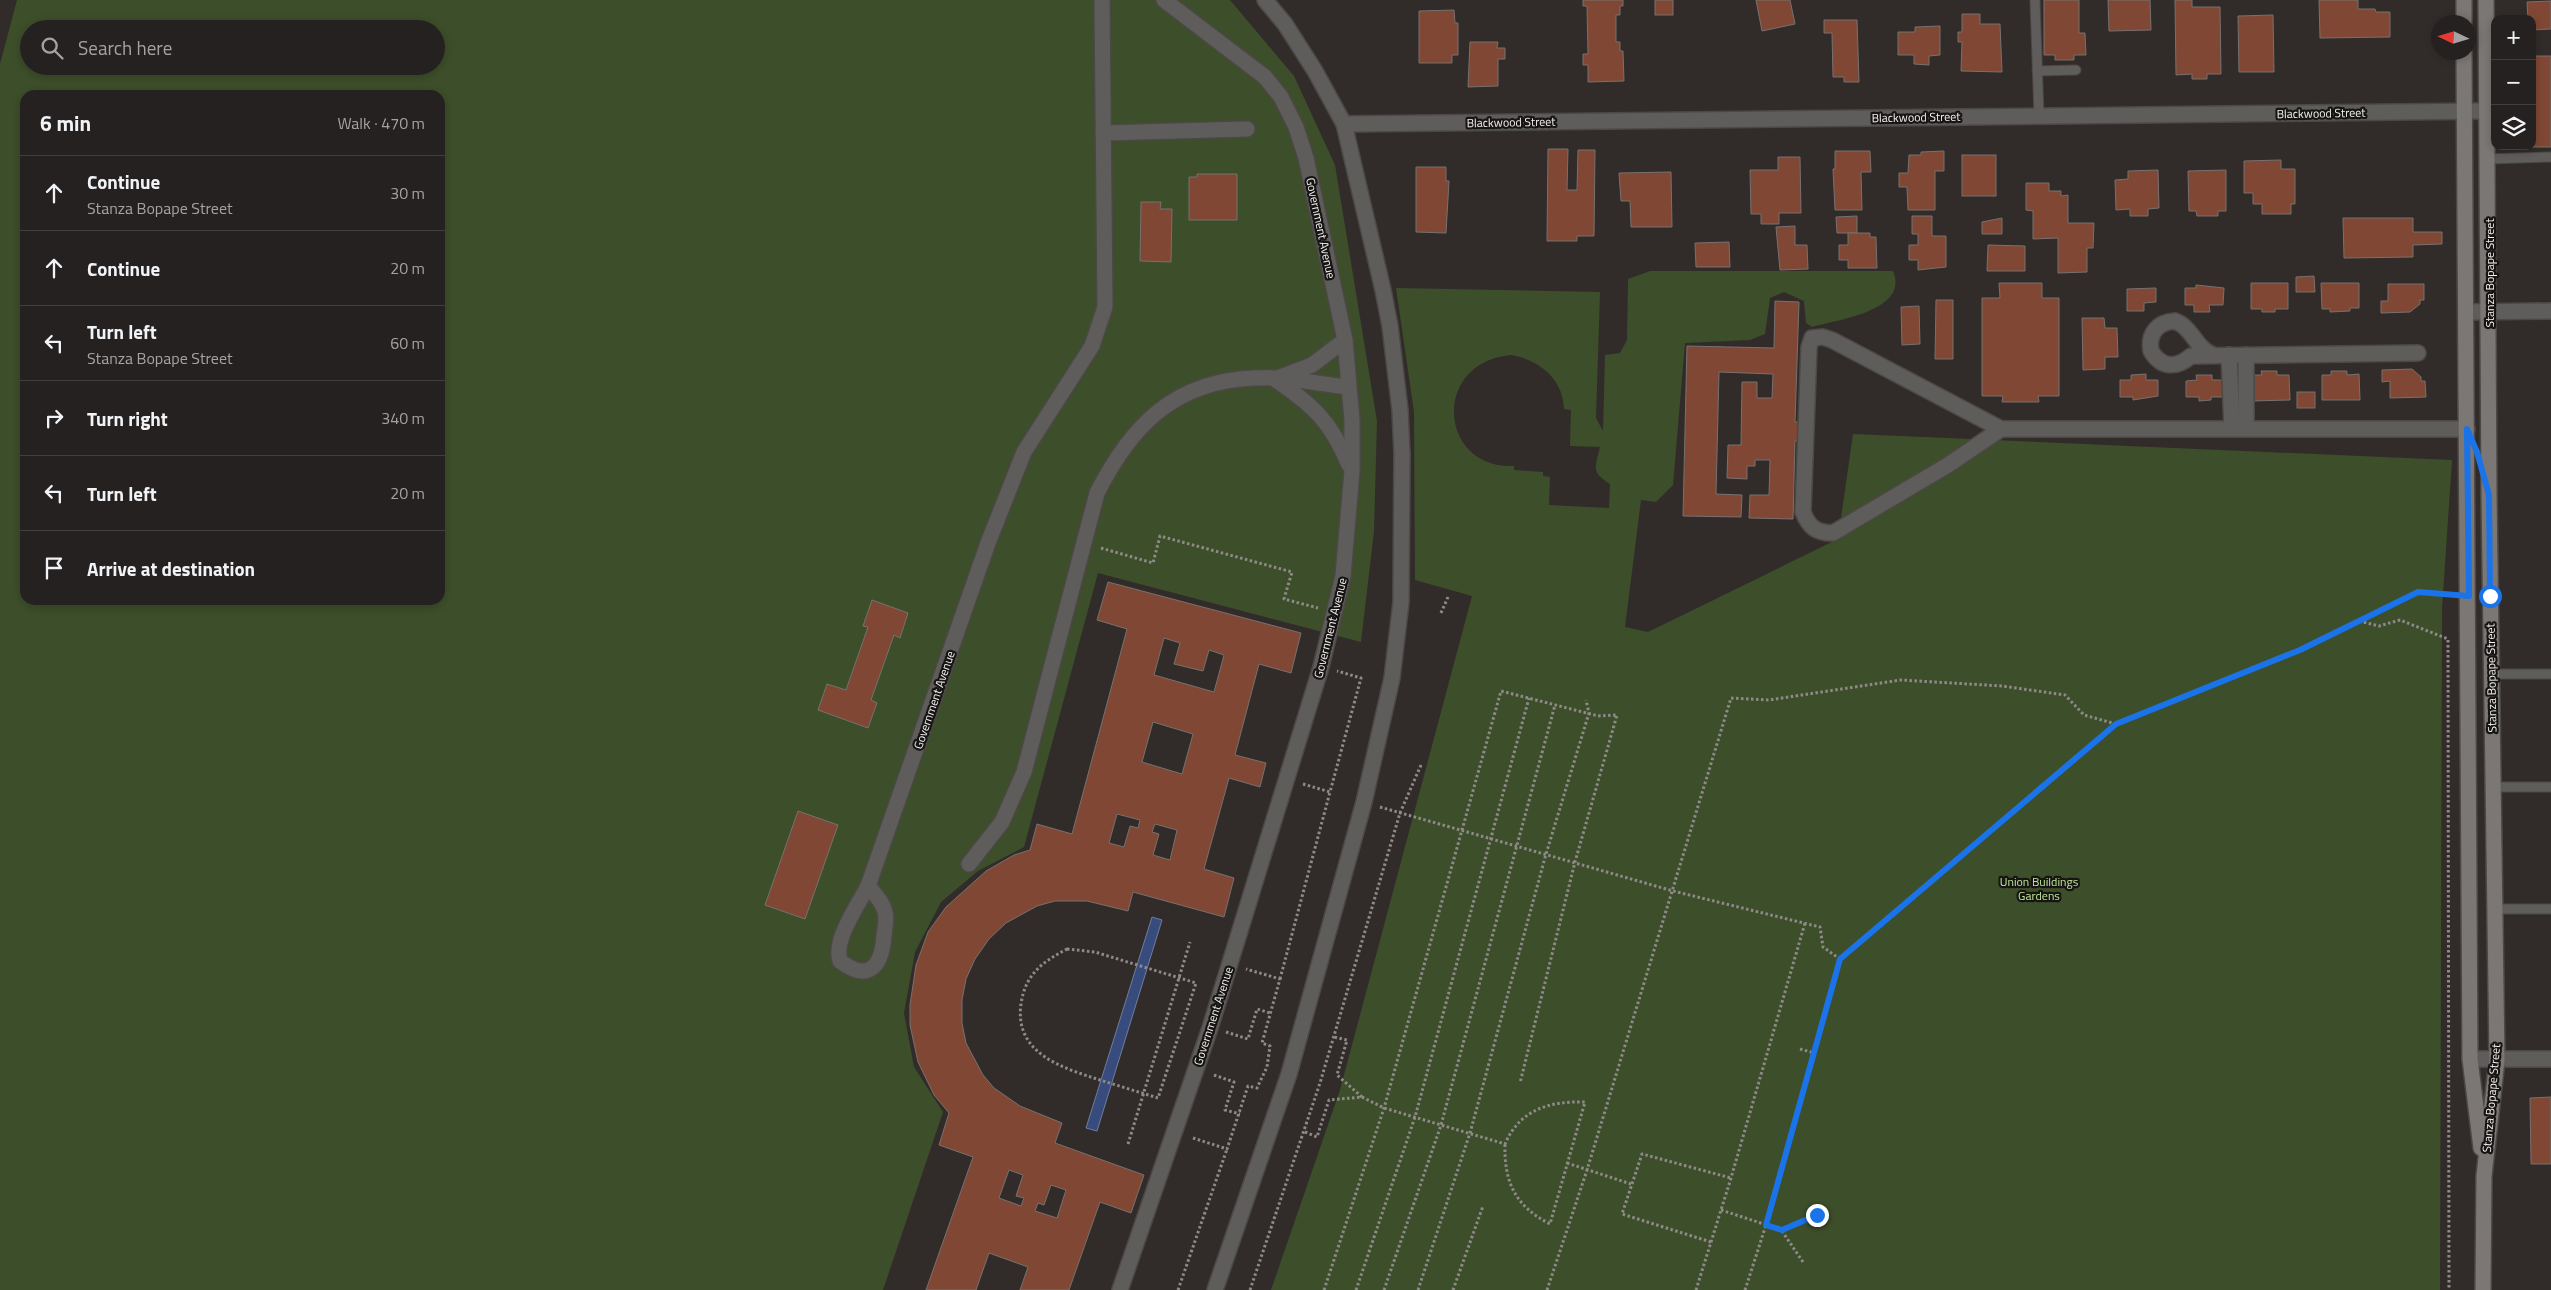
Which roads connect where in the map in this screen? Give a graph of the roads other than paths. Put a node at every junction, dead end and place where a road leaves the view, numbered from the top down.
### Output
1 (1102, 0) edge
2 (1164, 0) edge
3 (1266, 0) edge
4 (2035, 0) edge
5 (2464, 0) edge
6 (2486, 0) edge
7 (2464, 15) edge
8 (2464, 60) edge
9 (2076, 70) dead end
10 (2037, 71) junction
11 (2488, 111) junction
12 (2465, 112) junction
13 (2039, 116) junction
14 (1344, 124) junction
15 (1247, 129) dead end
16 (1103, 133) junction
17 (2551, 157) edge
18 (2488, 159) junction
19 (2551, 311) edge
20 (2466, 312) junction
21 (2490, 312) junction
22 (1345, 340) junction
23 (2418, 353) dead end
24 (2490, 354) junction
25 (2213, 355) dead end
26 (2229, 355) junction
27 (2246, 355) junction
28 (1274, 379) junction
29 (1348, 387) junction
30 (2001, 429) junction
31 (2239, 429) junction
32 (2467, 429) junction
33 (1352, 471) junction
34 (2489, 495) junction
35 (2491, 674) junction
36 (2551, 674) edge
37 (2493, 787) junction
38 (2551, 787) edge
39 (969, 864) dead end
40 (868, 886) junction
41 (2495, 909) junction
42 (2551, 909) edge
43 (2470, 1059) junction
44 (2551, 1059) edge
45 (2497, 1060) junction
46 (2484, 1176) junction
47 (1120, 1290) edge
48 (1215, 1290) edge
49 (2483, 1290) edge

1 - 16 street, Government Avenue
2 - 22 street, Government Avenue
3 - 14 street
4 - 10 lane
5 - 7 main road
6 - 11 main road, Stanza Bopape Street
8 - 12 main road, Stanza Bopape Street
9 - 10 lane
10 - 13 lane
11 - 12 street, Blackwood Street
11 - 18 main road, Stanza Bopape Street
12 - 13 street, Blackwood Street
12 - 20 main road, Stanza Bopape Street
13 - 14 street, Blackwood Street
14 - 48 street
15 - 16 street
16 - 40 street, Government Avenue
17 - 18 lane
18 - 21 main road, Stanza Bopape Street
19 - 21 street
20 - 21 street
20 - 32 main road, Stanza Bopape Street
21 - 24 main road, Stanza Bopape Street
22 - 28 street
22 - 29 street, Government Avenue
23 - 27 street
24 - 32 main road
24 - 34 main road, Stanza Bopape Street
25 - 26 street
26 - 27 street
26 - 31 street
27 - 31 street
28 - 29 street
28 - 33 street
28 - 39 street
29 - 33 street, Government Avenue
30 - 30 street
30 - 31 street
31 - 32 street
32 - 34 main road
32 - 43 main road, Stanza Bopape Street
33 - 47 street, Government Avenue
34 - 35 main road, Stanza Bopape Street
35 - 36 lane
35 - 37 main road, Stanza Bopape Street
37 - 38 lane
37 - 41 main road, Stanza Bopape Street
40 - 40 street, Government Avenue
41 - 42 lane
41 - 45 main road, Stanza Bopape Street
43 - 45 street
43 - 46 main road, Stanza Bopape Street
44 - 45 street
45 - 46 main road, Stanza Bopape Street
46 - 49 main road, Stanza Bopape Street

